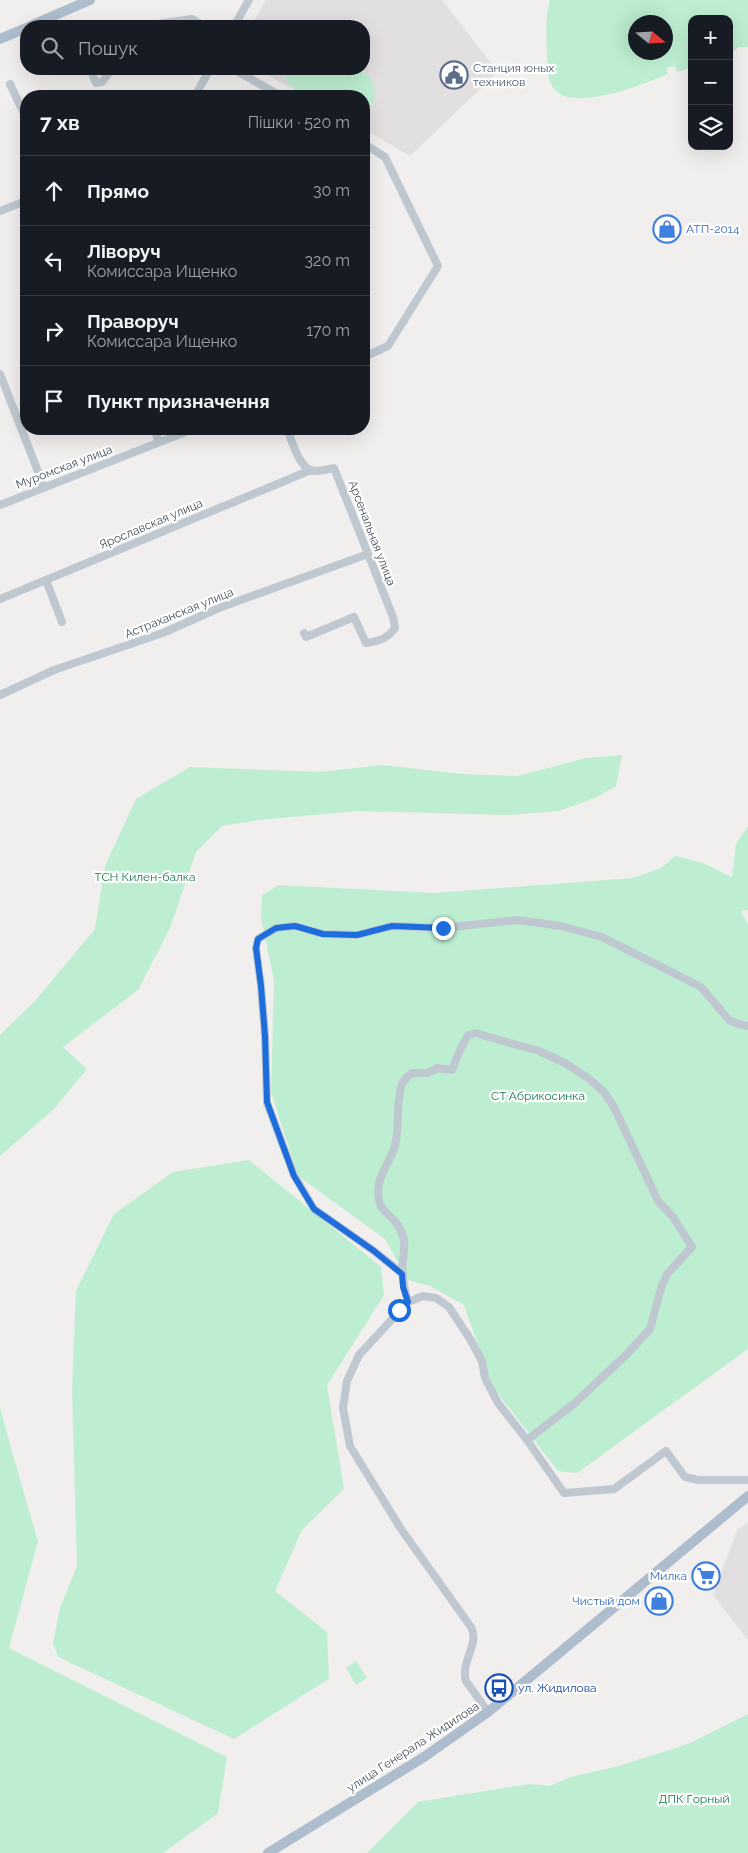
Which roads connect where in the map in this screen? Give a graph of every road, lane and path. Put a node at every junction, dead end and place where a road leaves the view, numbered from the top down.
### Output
1 (90, 0) edge
2 (249, 0) edge
3 (44, 20) edge
4 (237, 20) edge
5 (20, 30) edge
6 (0, 39) edge
7 (93, 75) edge
8 (107, 75) edge
9 (207, 75) edge
10 (244, 75) edge
11 (10, 84) dead end
12 (198, 90) edge
13 (270, 90) edge
14 (20, 105) edge
15 (370, 148) edge
16 (20, 203) edge
17 (0, 211) edge
18 (370, 354) edge
19 (0, 374) edge
20 (20, 425) edge
21 (24, 435) edge
22 (156, 435) edge
23 (177, 435) edge
24 (290, 435) edge
25 (159, 442) junction
26 (311, 470) junction
27 (44, 487) junction
28 (0, 505) edge
29 (368, 554) junction
30 (46, 580) junction
31 (0, 599) edge
32 (62, 622) dead end
33 (304, 633) dead end
34 (0, 695) edge
35 (748, 1026) edge
36 (402, 1274) junction
37 (408, 1302) junction
38 (527, 1440) junction
39 (748, 1480) edge
40 (748, 1496) edge
41 (488, 1712) junction
42 (268, 1853) edge

1 - 3 main road
2 - 4 street
5 - 6 main road
7 - 8 street
9 - 12 street
10 - 13 street
11 - 14 street
15 - 18 street
16 - 17 street
19 - 20 street
21 - 27 street
22 - 25 street
23 - 25 street, Муромская улица
24 - 26 street
25 - 27 street, Муромская улица
26 - 29 street, Арсенальная улица
26 - 30 street, Ярославская улица
27 - 28 street, Муромская улица
29 - 33 street, Арсенальная улица
29 - 34 street, Астраханская улица
30 - 31 street, Ярославская улица
30 - 32 street
35 - 36 street
36 - 37 street
36 - 38 street
37 - 38 street
37 - 41 street
38 - 39 street
40 - 41 main road, улица Генерала Жидилова
41 - 42 main road, улица Генерала Жидилова

